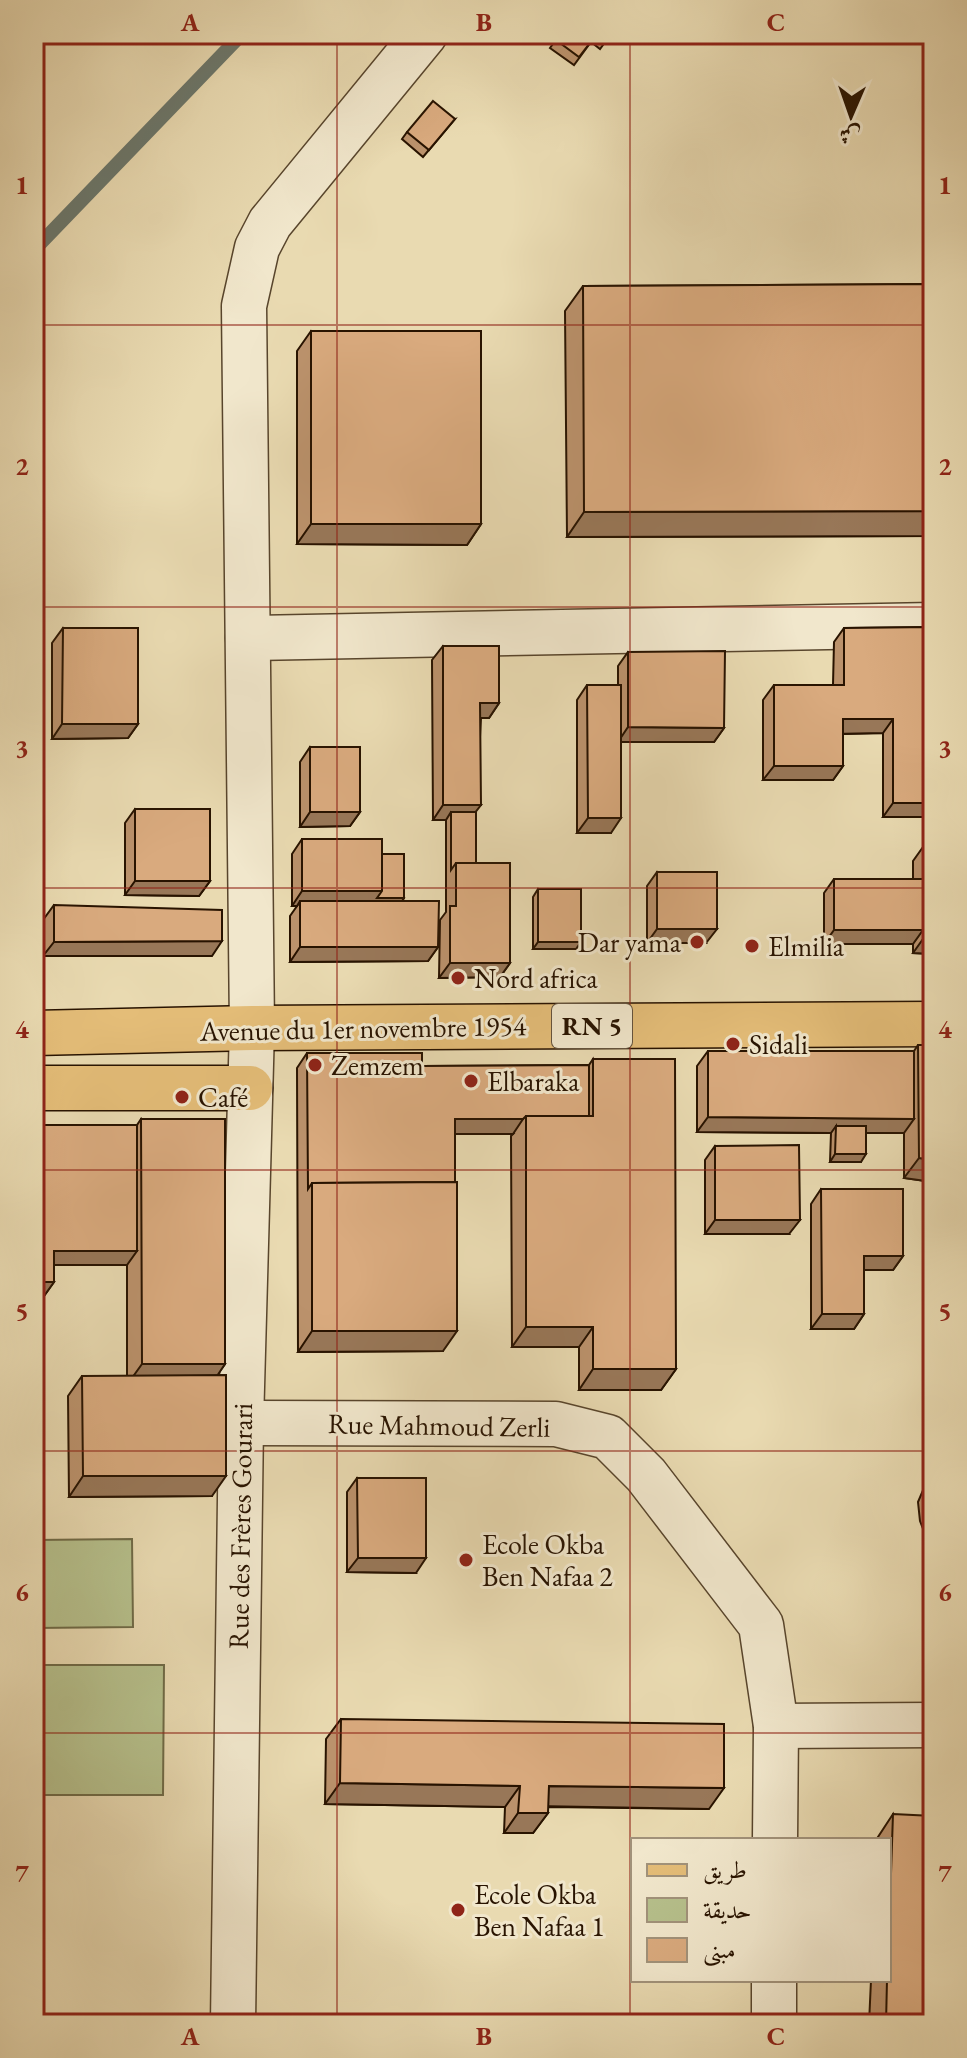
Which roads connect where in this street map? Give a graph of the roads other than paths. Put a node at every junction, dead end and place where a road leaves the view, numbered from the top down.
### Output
1 (425, 34) edge
2 (933, 625) edge
3 (248, 638) junction
4 (933, 1024) edge
5 (252, 1028) junction
6 (34, 1033) edge
7 (34, 1088) edge
8 (250, 1088) junction
9 (241, 1423) junction
10 (933, 1725) edge
11 (776, 1726) junction
12 (775, 1838) edge
13 (774, 1982) edge
14 (233, 2024) edge
15 (774, 2024) edge

1 - 3 street, Rue des Frères Gourari
2 - 3 street
3 - 5 street, Rue des Frères Gourari
4 - 5 main road, Avenue du 1er novembre 1954 / RN 5
5 - 6 main road, Avenue du 1er novembre 1954 / RN 5
5 - 8 street, Rue des Frères Gourari
7 - 8 main road
8 - 9 street, Rue des Frères Gourari
9 - 11 street, Rue Mahmoud Zerli
9 - 14 street, Rue des Frères Gourari
10 - 11 street
11 - 12 street, Rue Mahmoud Zerli
13 - 15 street

